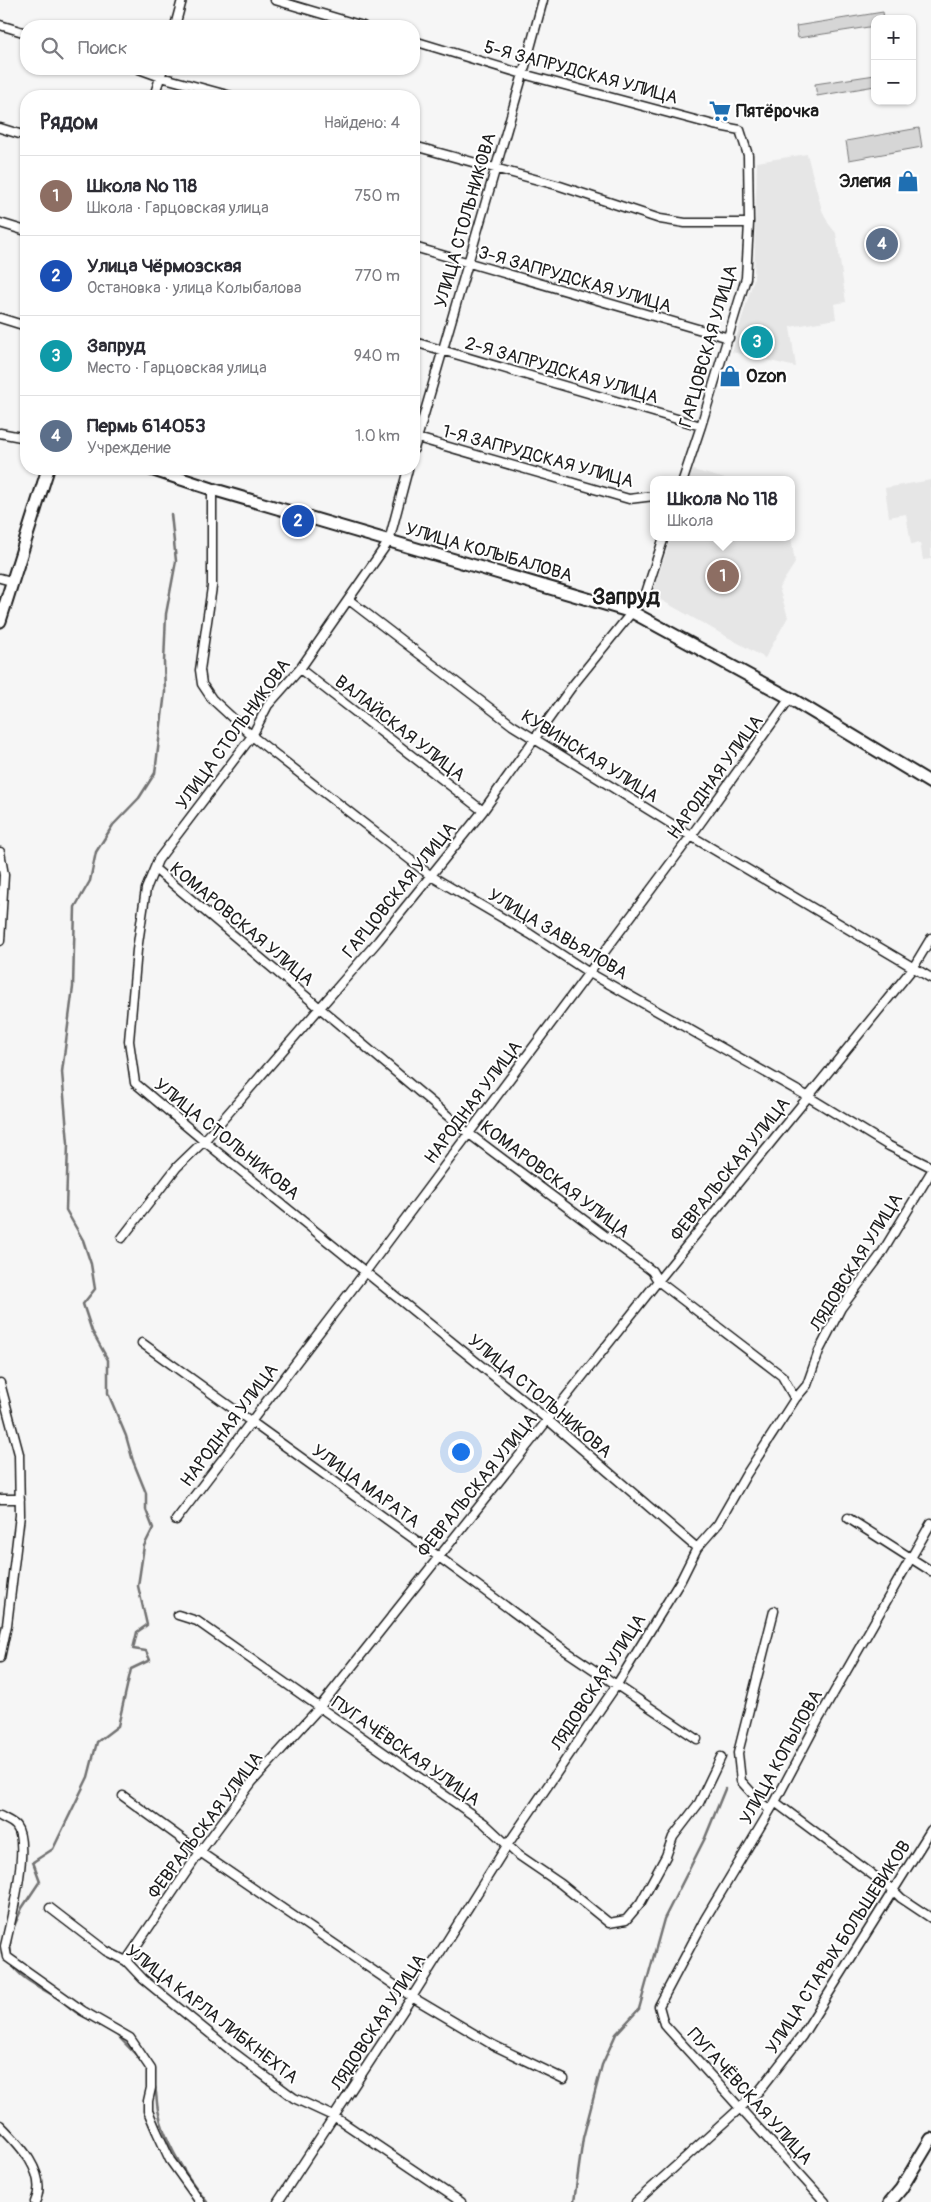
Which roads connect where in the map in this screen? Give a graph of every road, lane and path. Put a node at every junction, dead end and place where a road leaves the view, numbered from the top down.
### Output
1 (182, 0) edge
2 (275, 0) edge
3 (543, 0) edge
4 (176, 20) edge
5 (343, 20) edge
6 (0, 25) edge
7 (20, 31) edge
8 (420, 43) edge
9 (523, 74) junction
10 (161, 75) edge
11 (168, 75) edge
12 (156, 90) edge
13 (213, 90) edge
14 (0, 128) edge
15 (740, 130) joint
16 (20, 134) edge
17 (420, 148) edge
18 (496, 168) junction
19 (0, 223) edge
20 (749, 223) junction
21 (20, 229) edge
22 (420, 249) edge
23 (468, 263) junction
24 (0, 318) edge
25 (20, 324) edge
26 (729, 338) junction
27 (420, 344) edge
28 (442, 350) junction
29 (420, 422) edge
30 (702, 426) junction
31 (0, 433) edge
32 (20, 437) edge
33 (420, 439) edge
34 (46, 475) edge
35 (169, 475) edge
36 (406, 475) edge
37 (684, 476) edge
38 (212, 489) junction
39 (650, 496) edge
40 (389, 541) junction
41 (663, 541) edge
42 (6, 580) edge
43 (349, 600) junction
44 (632, 612) junction
45 (0, 622) edge
46 (300, 669) junction
47 (790, 698) junction
48 (252, 736) junction
49 (534, 739) junction
50 (931, 783) edge
51 (483, 810) junction
52 (691, 836) junction
53 (0, 852) edge
54 (155, 869) junction
55 (431, 876) junction
56 (931, 938) edge
57 (0, 941) edge
58 (913, 968) junction
59 (588, 972) junction
60 (931, 978) edge
61 (318, 1008) junction
62 (808, 1096) junction
63 (468, 1133) junction
64 (204, 1141) junction
65 (931, 1167) edge
66 (931, 1172) edge
67 (122, 1238) dead end
68 (366, 1271) junction
69 (658, 1281) junction
70 (142, 1343) dead end
71 (0, 1383) edge
72 (794, 1399) junction
73 (548, 1420) junction
74 (251, 1422) junction
75 (0, 1499) edge
76 (20, 1499) junction
77 (848, 1518) dead end
78 (176, 1520) dead end
79 (931, 1524) edge
80 (697, 1548) junction
81 (439, 1557) junction
82 (911, 1558) junction
83 (931, 1571) edge
84 (774, 1611) dead end
85 (178, 1615) dead end
86 (0, 1658) edge
87 (616, 1686) junction
88 (319, 1708) junction
89 (697, 1739) dead end
90 (721, 1757) dead end
91 (123, 1796) dead end
92 (775, 1802) junction
93 (770, 1810) junction
94 (0, 1816) edge
95 (931, 1830) edge
96 (508, 1844) junction
97 (200, 1852) junction
98 (893, 1890) junction
99 (50, 1908) dead end
100 (931, 1918) edge
101 (3, 1959) edge
102 (126, 1961) junction
103 (412, 1997) junction
104 (659, 2006) joint
105 (564, 2080) dead end
106 (742, 2108) junction
107 (335, 2117) junction
108 (0, 2125) edge
109 (931, 2139) edge
110 (35, 2202) edge
111 (200, 2202) edge
112 (278, 2202) edge
113 (461, 2202) edge
114 (636, 2202) edge
115 (825, 2202) edge
116 (890, 2202) edge

1 - 4 street
2 - 5 street
3 - 9 street, УЛИЦА СТОЛЬНИКОВА
6 - 7 street
8 - 9 street, 5-Я ЗАПРУДСКАЯ УЛИЦА
9 - 15 street, 5-Я ЗАПРУДСКАЯ УЛИЦА
9 - 18 street, УЛИЦА СТОЛЬНИКОВА
10 - 12 street
11 - 13 street
14 - 16 street
15 - 20 street, ГАРЦОВСКАЯ УЛИЦА
17 - 18 street
18 - 20 street
18 - 23 street, УЛИЦА СТОЛЬНИКОВА
19 - 21 street
20 - 26 street, ГАРЦОВСКАЯ УЛИЦА
22 - 23 street, 3-Я ЗАПРУДСКАЯ УЛИЦА
23 - 26 street, 3-Я ЗАПРУДСКАЯ УЛИЦА
23 - 28 street, УЛИЦА СТОЛЬНИКОВА
24 - 25 street
26 - 30 street, ГАРЦОВСКАЯ УЛИЦА
27 - 28 street, 2-Я ЗАПРУДСКАЯ УЛИЦА
28 - 29 street, УЛИЦА СТОЛЬНИКОВА
28 - 30 street, 2-Я ЗАПРУДСКАЯ УЛИЦА
30 - 37 street, ГАРЦОВСКАЯ УЛИЦА
31 - 32 street
33 - 39 street, 1-Я ЗАПРУДСКАЯ УЛИЦА
34 - 42 street
35 - 38 street, УЛИЦА КОЛЫБАЛОВА
36 - 40 street, УЛИЦА СТОЛЬНИКОВА
38 - 40 street, УЛИЦА КОЛЫБАЛОВА
38 - 48 street, УЛИЦА ЗАВЬЯЛОВА
40 - 43 street, УЛИЦА СТОЛЬНИКОВА
40 - 44 street, УЛИЦА КОЛЫБАЛОВА
41 - 44 street, ГАРЦОВСКАЯ УЛИЦА
42 - 45 street
43 - 46 street, УЛИЦА СТОЛЬНИКОВА
43 - 49 street, КУВИНСКАЯ УЛИЦА
44 - 47 street, УЛИЦА КОЛЫБАЛОВА
44 - 49 street, ГАРЦОВСКАЯ УЛИЦА
46 - 48 street, УЛИЦА СТОЛЬНИКОВА
46 - 51 street, ВАЛАЙСКАЯ УЛИЦА
47 - 50 street, УЛИЦА КОЛЫБАЛОВА
47 - 52 street, НАРОДНАЯ УЛИЦА
48 - 54 street, УЛИЦА СТОЛЬНИКОВА
48 - 55 street, УЛИЦА ЗАВЬЯЛОВА
49 - 51 street, ГАРЦОВСКАЯ УЛИЦА
49 - 52 street, КУВИНСКАЯ УЛИЦА
51 - 55 street, ГАРЦОВСКАЯ УЛИЦА
52 - 58 street, КУВИНСКАЯ УЛИЦА
52 - 59 street, НАРОДНАЯ УЛИЦА
53 - 57 street
54 - 61 street, КОМАРОВСКАЯ УЛИЦА
54 - 64 street, УЛИЦА СТОЛЬНИКОВА
55 - 59 street, УЛИЦА ЗАВЬЯЛОВА
55 - 61 street, ГАРЦОВСКАЯ УЛИЦА
56 - 58 street, ФЕВРАЛЬСКАЯ УЛИЦА
58 - 60 street, КУВИНСКАЯ УЛИЦА
58 - 62 street, ФЕВРАЛЬСКАЯ УЛИЦА
59 - 62 street, УЛИЦА ЗАВЬЯЛОВА
59 - 63 street, НАРОДНАЯ УЛИЦА
61 - 63 street, КОМАРОВСКАЯ УЛИЦА
61 - 64 street, ГАРЦОВСКАЯ УЛИЦА
62 - 65 street, УЛИЦА ЗАВЬЯЛОВА
62 - 69 street, ФЕВРАЛЬСКАЯ УЛИЦА
63 - 68 street, НАРОДНАЯ УЛИЦА
63 - 69 street, КОМАРОВСКАЯ УЛИЦА
64 - 67 street, ГАРЦОВСКАЯ УЛИЦА
64 - 68 street, УЛИЦА СТОЛЬНИКОВА
66 - 72 street, ЛЯДОВСКАЯ УЛИЦА
68 - 73 street, УЛИЦА СТОЛЬНИКОВА
68 - 74 street, НАРОДНАЯ УЛИЦА
69 - 72 street, КОМАРОВСКАЯ УЛИЦА
69 - 73 street, ФЕВРАЛЬСКАЯ УЛИЦА
70 - 74 street, УЛИЦА МАРАТА
71 - 76 street
72 - 80 street, ЛЯДОВСКАЯ УЛИЦА
73 - 80 street, УЛИЦА СТОЛЬНИКОВА
73 - 81 street, ФЕВРАЛЬСКАЯ УЛИЦА
74 - 78 street, НАРОДНАЯ УЛИЦА
74 - 81 street, УЛИЦА МАРАТА
75 - 76 street
76 - 86 street
77 - 82 street
79 - 82 street, УЛИЦА КОПЫЛОВА
80 - 87 street, ЛЯДОВСКАЯ УЛИЦА
81 - 87 street, УЛИЦА МАРАТА
81 - 88 street, ФЕВРАЛЬСКАЯ УЛИЦА
82 - 83 street
82 - 92 street, УЛИЦА КОПЫЛОВА
84 - 93 street
85 - 88 street, ПУГАЧЁВСКАЯ УЛИЦА
87 - 89 street, УЛИЦА МАРАТА
87 - 96 street, ЛЯДОВСКАЯ УЛИЦА
88 - 96 street, ПУГАЧЁВСКАЯ УЛИЦА
88 - 97 street, ФЕВРАЛЬСКАЯ УЛИЦА
90 - 96 street, ПУГАЧЁВСКАЯ УЛИЦА
91 - 97 street
92 - 93 street, УЛИЦА КОПЫЛОВА
92 - 98 street
93 - 104 street, УЛИЦА КОПЫЛОВА
94 - 101 street
95 - 98 street, УЛИЦА СТАРЫХ БОЛЬШЕВИКОВ
96 - 103 street, ЛЯДОВСКАЯ УЛИЦА
97 - 102 street, ФЕВРАЛЬСКАЯ УЛИЦА
97 - 103 street
98 - 100 street
98 - 106 street, УЛИЦА СТАРЫХ БОЛЬШЕВИКОВ
99 - 102 street, УЛИЦА КАРЛА ЛИБКНЕХТА
101 - 111 street
102 - 107 street, УЛИЦА КАРЛА ЛИБКНЕХТА
103 - 105 street
103 - 107 street, ЛЯДОВСКАЯ УЛИЦА
104 - 106 street, ПУГАЧЁВСКАЯ УЛИЦА
106 - 114 street, УЛИЦА СТАРЫХ БОЛЬШЕВИКОВ
106 - 115 street, ПУГАЧЁВСКАЯ УЛИЦА
107 - 112 street, ЛЯДОВСКАЯ УЛИЦА
107 - 113 street, УЛИЦА КАРЛА ЛИБКНЕХТА
108 - 110 street
109 - 116 street

